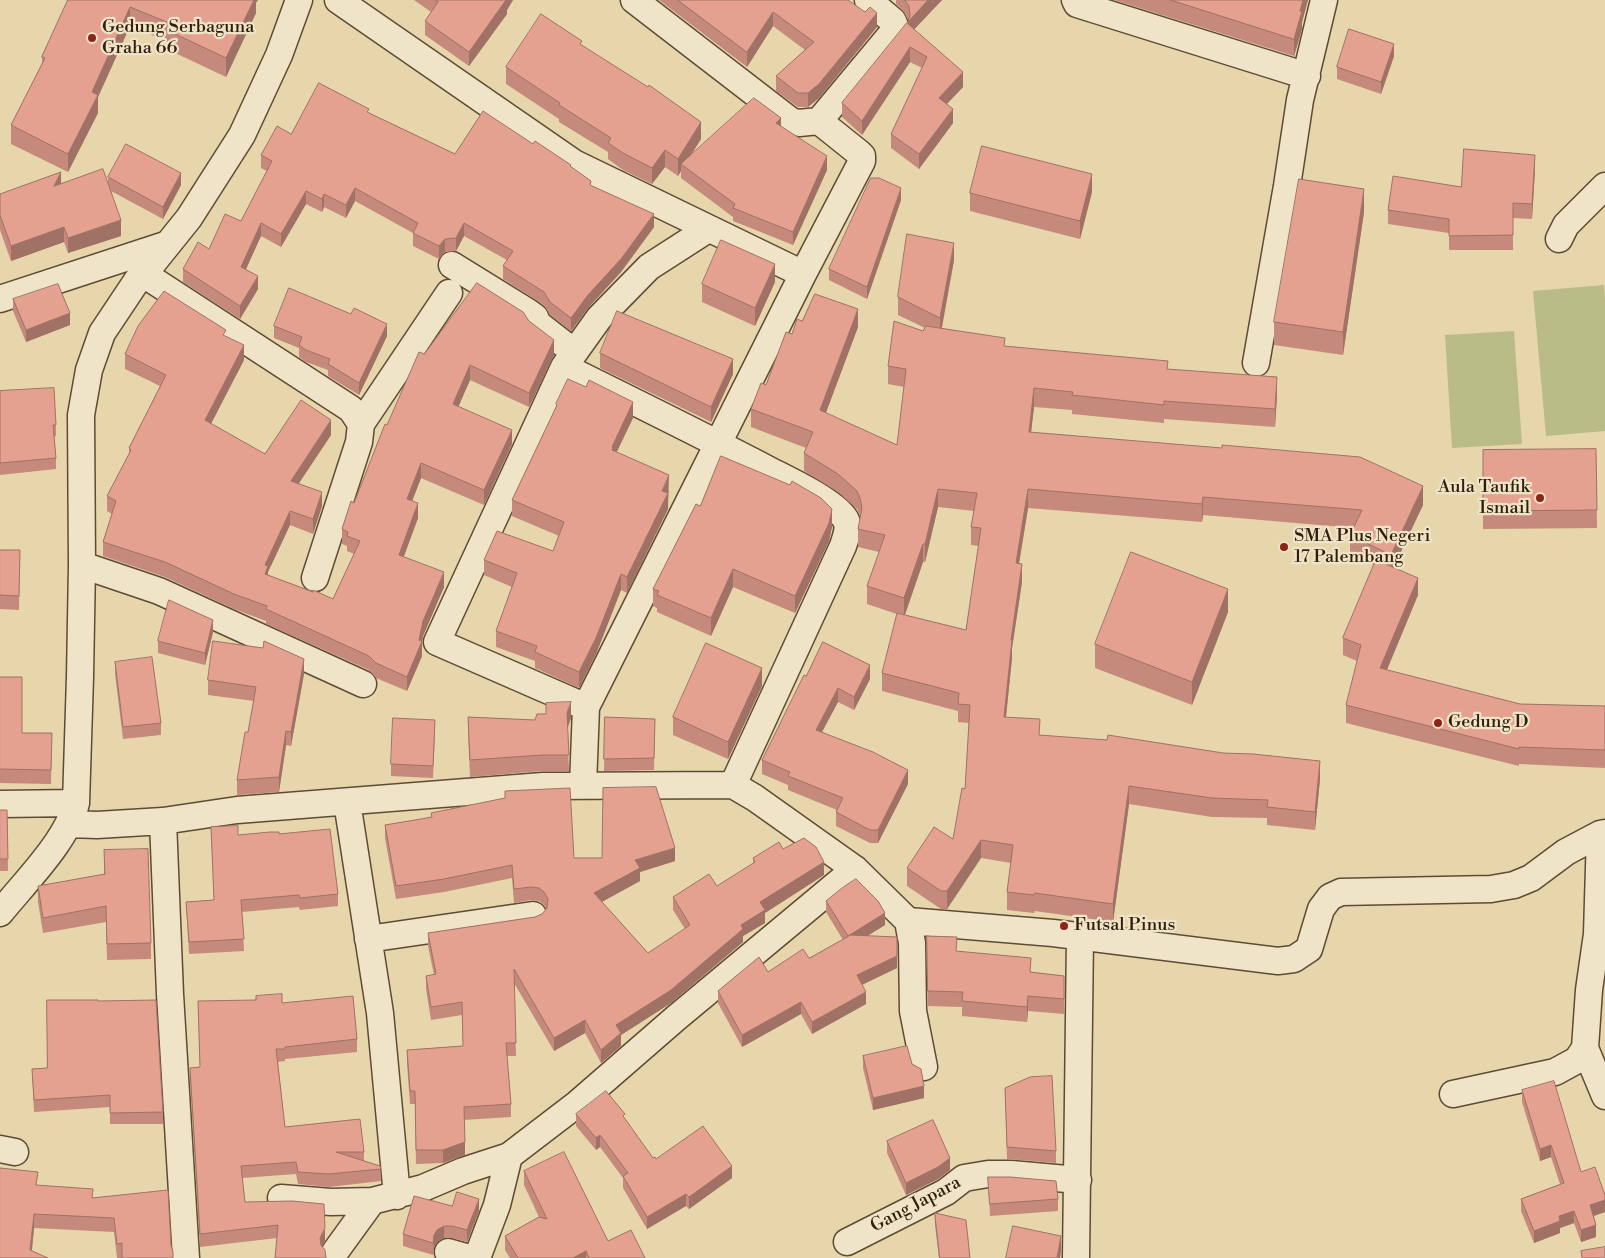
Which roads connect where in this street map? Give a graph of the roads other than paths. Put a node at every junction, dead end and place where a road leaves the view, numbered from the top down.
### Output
1 (298, 0) edge
2 (338, 0) edge
3 (634, 0) edge
4 (868, 0) edge
5 (1075, 0) edge
6 (1324, 0) edge
7 (1304, 88) junction
8 (819, 121) junction
9 (1605, 186) edge
10 (708, 229) junction
11 (1559, 239) dead end
12 (169, 244) junction
13 (452, 265) dead end
14 (142, 274) junction
15 (803, 274) junction
16 (449, 293) dead end
17 (0, 298) edge
18 (569, 360) junction
19 (1256, 363) dead end
20 (361, 424) junction
21 (718, 443) junction
22 (82, 565) junction
23 (315, 578) dead end
24 (363, 684) dead end
25 (586, 708) junction
26 (733, 785) junction
27 (583, 786) junction
28 (347, 802) junction
29 (0, 804) edge
30 (72, 813) junction
31 (163, 820) junction
32 (1602, 833) edge
33 (855, 868) junction
34 (0, 913) edge
35 (533, 915) edge
36 (908, 922) junction
37 (1080, 937) junction
38 (368, 939) junction
39 (1597, 990) edge
40 (1585, 1048) junction
41 (924, 1067) dead end
42 (1453, 1094) dead end
43 (1605, 1096) edge
44 (509, 1156) junction
45 (1078, 1180) junction
46 (281, 1198) dead end
47 (385, 1198) junction
48 (847, 1242) dead end
49 (335, 1252) dead end
50 (186, 1258) edge
51 (477, 1258) edge
52 (1076, 1258) edge

1 - 12 street
2 - 10 street
3 - 8 street
4 - 8 street
5 - 7 street
6 - 7 street
7 - 19 street
8 - 15 street
9 - 11 street
10 - 15 street
10 - 18 street
12 - 14 street
12 - 17 street
13 - 18 street
14 - 20 street
14 - 22 street
15 - 21 street
16 - 20 street
18 - 21 street
18 - 25 street
20 - 23 street
21 - 25 street
21 - 26 street
22 - 24 street
22 - 30 street
25 - 27 street
26 - 27 street
26 - 33 street
27 - 28 street
28 - 31 street
28 - 38 street
29 - 30 street
30 - 31 street
30 - 34 street
31 - 50 street
32 - 37 street
32 - 39 street
33 - 36 street
33 - 44 street
35 - 38 street
36 - 37 street
36 - 41 street
37 - 45 street
38 - 47 street
39 - 40 street
40 - 42 street
40 - 43 street
44 - 47 street
44 - 51 street
45 - 48 street, Gang Japara
45 - 52 street
46 - 47 street
47 - 49 street

